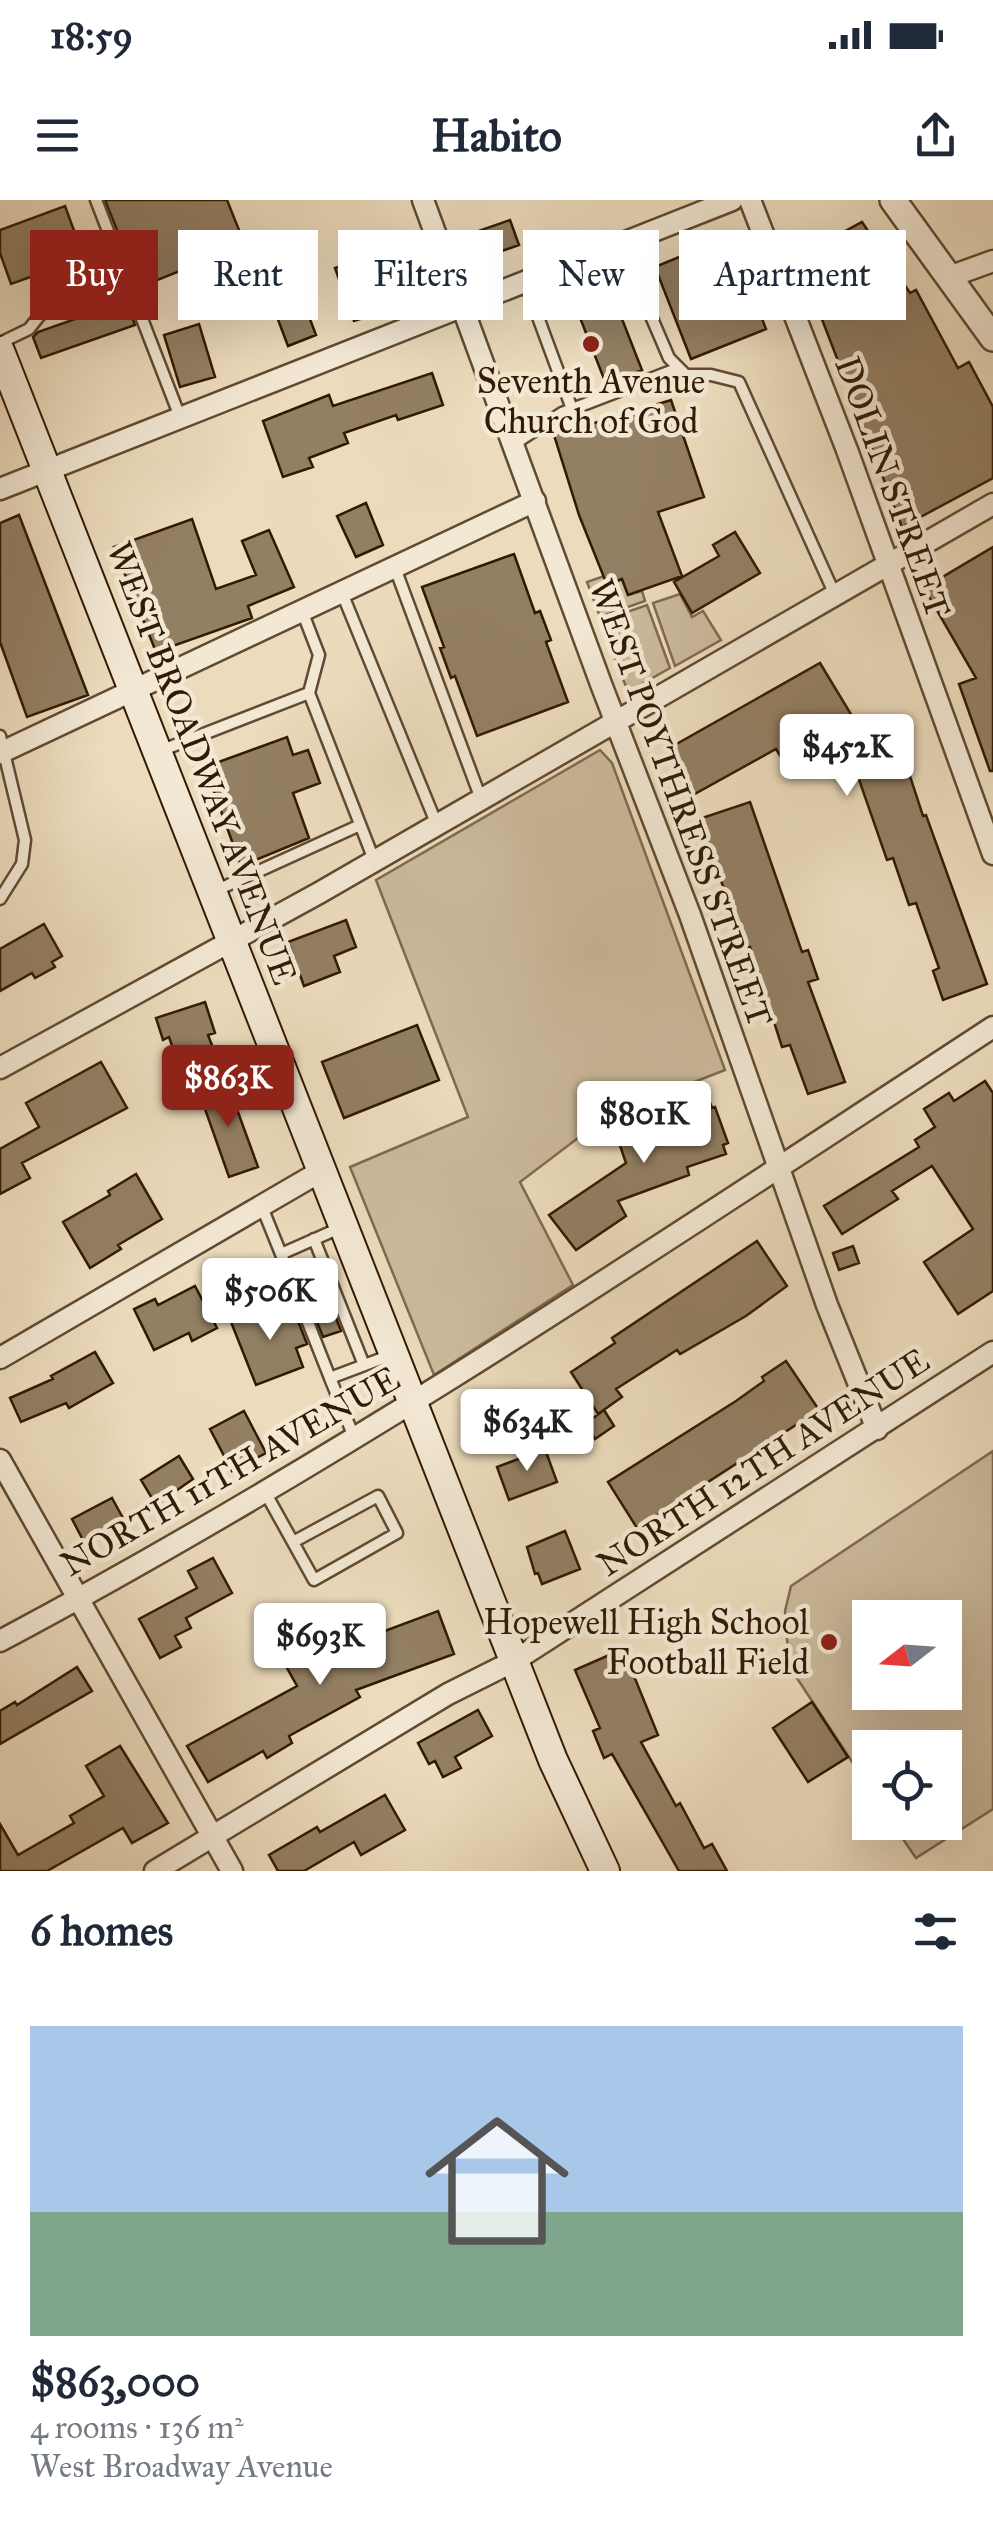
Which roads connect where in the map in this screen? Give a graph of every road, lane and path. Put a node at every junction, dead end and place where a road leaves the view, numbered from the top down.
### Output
1 (96, 200) edge
2 (424, 200) edge
3 (732, 200) edge
4 (750, 200) edge
5 (893, 200) edge
6 (108, 230) edge
7 (435, 230) edge
8 (656, 230) edge
9 (993, 260) edge
10 (949, 277) junction
11 (36, 320) edge
12 (143, 320) edge
13 (428, 320) edge
14 (469, 320) edge
15 (538, 320) edge
16 (653, 320) edge
17 (993, 338) edge
18 (0, 343) edge
19 (0, 351) edge
20 (679, 368) junction
21 (572, 409) junction
22 (180, 417) junction
23 (514, 444) junction
24 (48, 471) junction
25 (0, 489) edge
26 (535, 501) junction
27 (993, 504) edge
28 (888, 566) junction
29 (395, 568) junction
30 (342, 593) junction
31 (836, 596) junction
32 (302, 612) junction
33 (132, 691) junction
34 (308, 693) junction
35 (616, 723) junction
36 (1, 747) edge
37 (156, 752) junction
38 (482, 800) junction
39 (360, 825) junction
40 (438, 825) junction
41 (993, 854) edge
42 (374, 861) junction
43 (212, 892) junction
44 (0, 900) edge
45 (231, 940) junction
46 (993, 1027) edge
47 (0, 1068) edge
48 (779, 1168) junction
49 (323, 1170) junction
50 (261, 1206) junction
51 (345, 1225) junction
52 (314, 1240) junction
53 (281, 1254) junction
54 (993, 1352) edge
55 (394, 1354) junction
56 (0, 1358) edge
57 (364, 1365) junction
58 (330, 1378) junction
59 (413, 1401) junction
60 (876, 1429) junction
61 (354, 1437) junction
62 (0, 1460) edge
63 (264, 1491) junction
64 (293, 1542) junction
65 (79, 1598) junction
66 (0, 1641) edge
67 (514, 1661) junction
68 (212, 1837) junction
69 (156, 1871) edge
70 (232, 1871) edge
71 (604, 1871) edge

1 - 6 lane
2 - 7 street, WEST POYTHRESS STREET
3 - 8 street
4 - 28 street, DOLIN STREET
5 - 10 street
9 - 10 street
10 - 17 street
11 - 18 lane
12 - 22 lane
13 - 22 street
14 - 23 street, WEST POYTHRESS STREET
15 - 21 lane
16 - 20 lane
19 - 24 main road, WEST BROADWAY AVENUE
20 - 21 lane
20 - 31 lane
21 - 23 lane
22 - 24 street
23 - 26 street, WEST POYTHRESS STREET
24 - 25 street
24 - 33 main road, WEST BROADWAY AVENUE
26 - 29 street
26 - 35 street, WEST POYTHRESS STREET
27 - 28 street
28 - 31 street
28 - 41 street, DOLIN STREET
29 - 30 street
29 - 38 lane
30 - 32 street
30 - 40 lane
31 - 35 street
32 - 33 street
32 - 34 lane
33 - 36 street
33 - 37 main road, WEST BROADWAY AVENUE
34 - 37 lane
34 - 39 lane
35 - 38 street
35 - 48 street, WEST POYTHRESS STREET
36 - 44 lane
37 - 43 main road, WEST BROADWAY AVENUE
38 - 40 street
39 - 42 lane
39 - 43 lane
40 - 42 street
42 - 45 street
43 - 45 main road, WEST BROADWAY AVENUE
45 - 47 street
45 - 49 main road, WEST BROADWAY AVENUE
46 - 48 street, NORTH 11TH AVENUE
48 - 59 street, NORTH 11TH AVENUE
48 - 60 street, WEST POYTHRESS STREET
49 - 50 street
49 - 51 main road, WEST BROADWAY AVENUE
50 - 53 lane
50 - 56 street
51 - 52 lane
51 - 55 main road, WEST BROADWAY AVENUE
52 - 53 lane
52 - 57 lane
53 - 58 lane
54 - 60 street, NORTH 12TH AVENUE
55 - 57 lane
55 - 59 main road, WEST BROADWAY AVENUE
57 - 58 lane
58 - 61 lane
59 - 61 street, NORTH 11TH AVENUE
59 - 67 main road, WEST BROADWAY AVENUE
60 - 67 street, NORTH 12TH AVENUE
61 - 63 street, NORTH 11TH AVENUE
62 - 65 street
63 - 64 lane
63 - 65 street, NORTH 11TH AVENUE
64 - 64 lane
65 - 66 street, NORTH 11TH AVENUE
65 - 68 street
67 - 68 street, NORTH 12TH AVENUE
67 - 71 main road, WEST BROADWAY AVENUE
68 - 69 street, NORTH 12TH AVENUE
68 - 70 street

